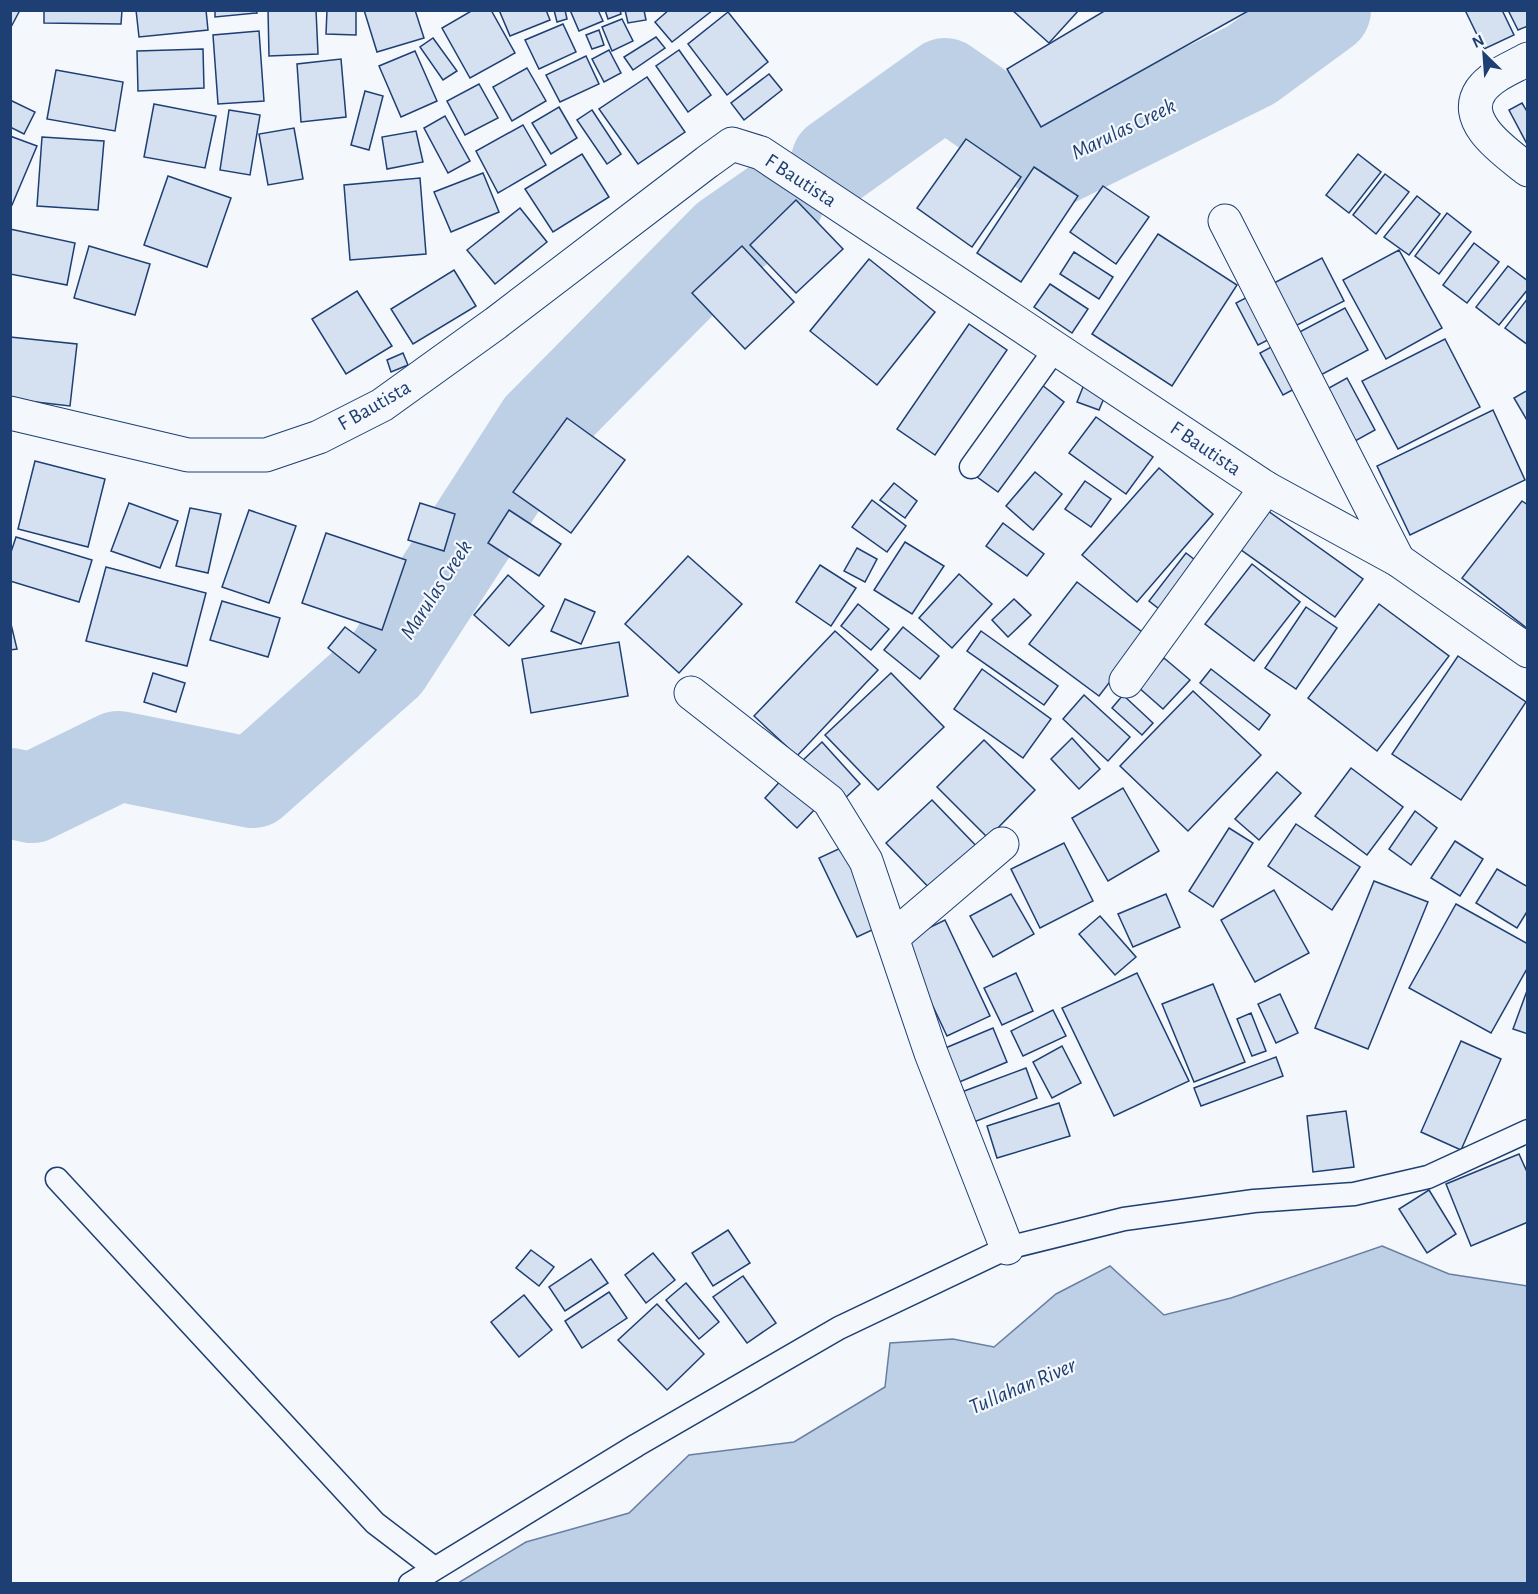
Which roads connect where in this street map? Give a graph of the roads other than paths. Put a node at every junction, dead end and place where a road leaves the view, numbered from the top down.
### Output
1 (1527, 59) edge
2 (1527, 170) edge
3 (1225, 221) dead end
4 (1056, 348) junction
5 (10, 413) edge
6 (971, 467) dead end
7 (1266, 488) junction
8 (1398, 560) junction
9 (1527, 651) edge
10 (1126, 681) dead end
11 (691, 693) dead end
12 (1002, 844) dead end
13 (893, 937) junction
14 (1527, 1131) edge
15 (57, 1179) dead end
16 (1007, 1248) junction
17 (434, 1568) junction
18 (410, 1584) edge

1 - 2 street
3 - 8 street
4 - 5 street, F Bautista
4 - 6 lane
4 - 7 street, F Bautista
7 - 8 street, F Bautista
7 - 10 street
8 - 9 street, F Bautista
11 - 13 street
12 - 13 street
13 - 16 street
14 - 16 lane
15 - 17 lane
16 - 17 lane
17 - 18 lane

